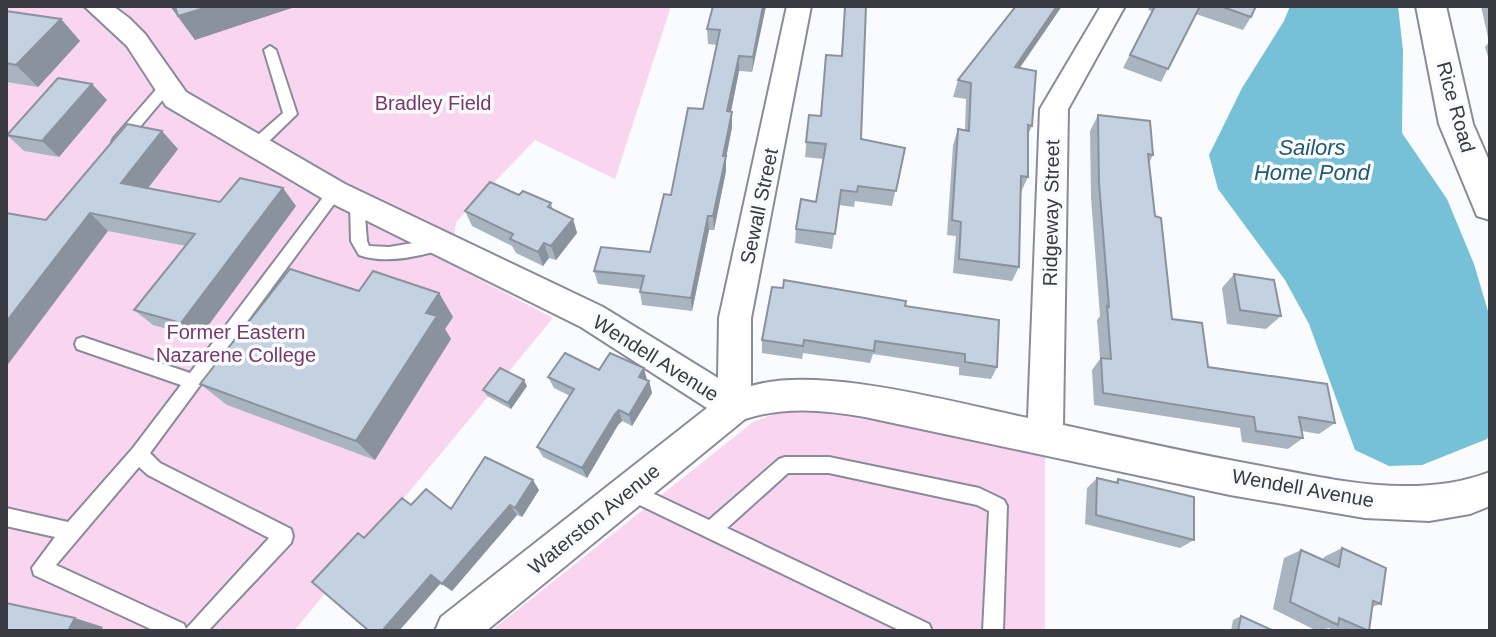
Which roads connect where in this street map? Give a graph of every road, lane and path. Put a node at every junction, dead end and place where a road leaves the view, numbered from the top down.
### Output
1 (96, 6) edge
2 (799, 6) edge
3 (1113, 6) edge
4 (1431, 6) edge
5 (270, 50) dead end
6 (165, 88) junction
7 (255, 146) junction
8 (107, 156) edge
9 (346, 197) junction
10 (1490, 206) edge
11 (83, 344) dead end
12 (194, 382) junction
13 (734, 407) junction
14 (1045, 436) junction
15 (139, 454) junction
16 (1490, 489) edge
17 (629, 491) junction
18 (6, 517) edge
19 (712, 529) junction
20 (71, 532) junction
21 (177, 631) edge
22 (195, 631) edge
23 (455, 631) edge
24 (922, 631) edge
25 (993, 631) edge

1 - 6 street, Wendell Avenue
2 - 13 street, Sewall Street
3 - 14 street, Ridgeway Street
4 - 10 street, Rice Road
5 - 7 lane
6 - 7 street, Wendell Avenue
6 - 8 lane
7 - 9 street, Wendell Avenue
9 - 12 lane
9 - 13 street, Wendell Avenue
11 - 12 lane
12 - 15 lane
13 - 14 street, Wendell Avenue
13 - 17 street, Waterston Avenue
14 - 16 street, Wendell Avenue
15 - 20 lane
15 - 22 lane
17 - 19 lane
17 - 23 street, Waterston Avenue
18 - 20 lane
19 - 24 lane
19 - 25 lane
20 - 21 lane

